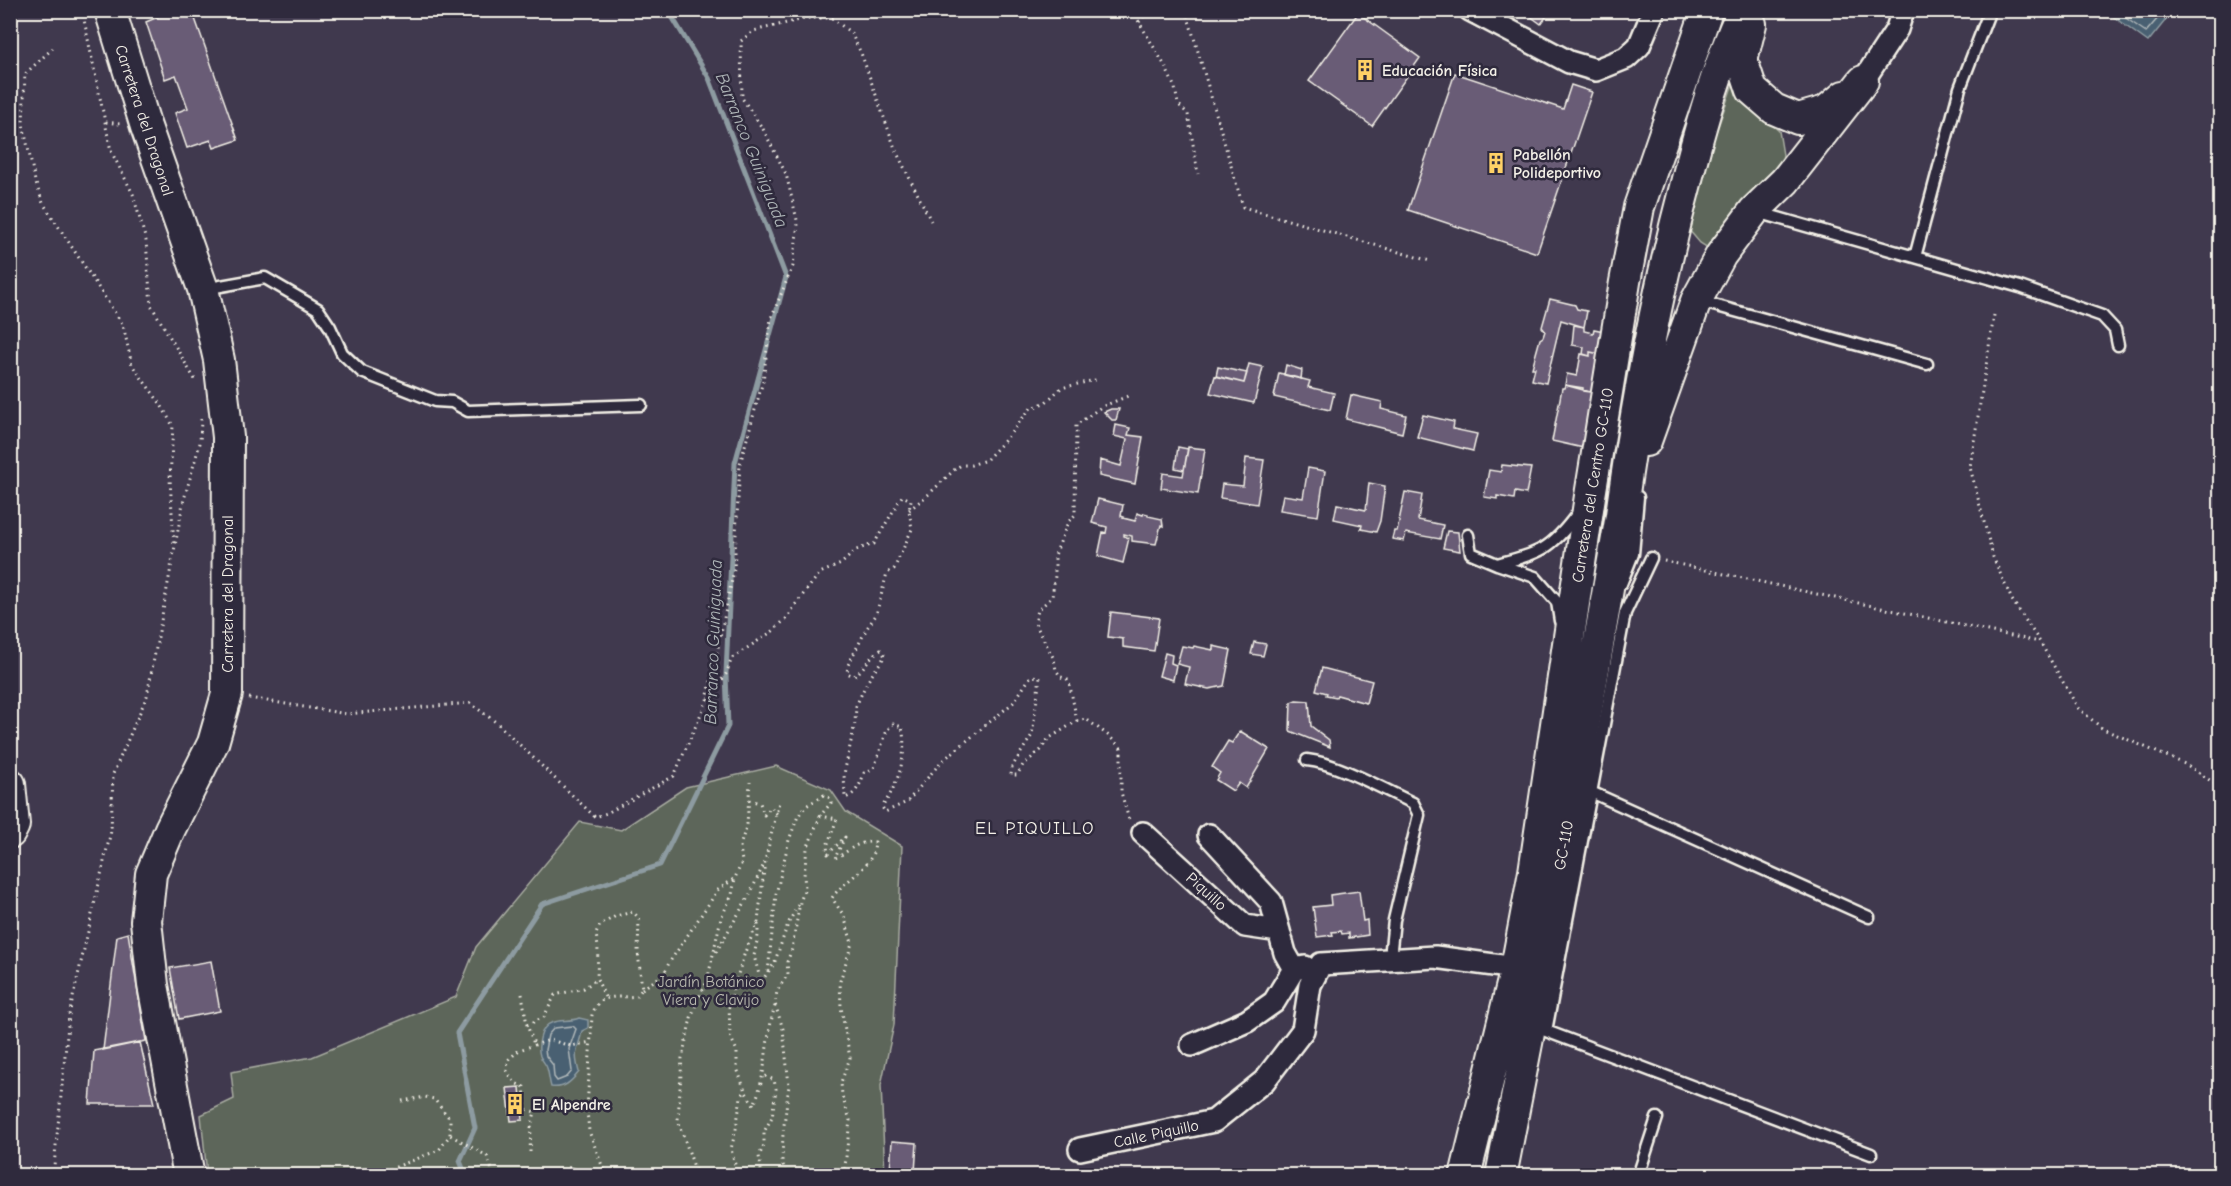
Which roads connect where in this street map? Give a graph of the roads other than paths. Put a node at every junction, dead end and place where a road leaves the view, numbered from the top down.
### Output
1 (110, 10) edge
2 (1470, 10) edge
3 (1654, 10) edge
4 (1707, 10) edge
5 (1743, 10) edge
6 (1755, 10) edge
7 (1903, 10) edge
8 (1990, 10) edge
9 (1863, 81) junction
10 (1774, 110) junction
11 (1785, 181) junction
12 (1754, 211) junction
13 (1915, 257) junction
14 (203, 289) junction
15 (1696, 301) junction
16 (2118, 345) dead end
17 (1927, 364) dead end
18 (641, 405) dead end
19 (1638, 490) dead end
20 (1590, 496) junction
21 (1621, 515) junction
22 (1468, 535) dead end
23 (1651, 558) road end
24 (1497, 564) junction
25 (1600, 634) junction
26 (1565, 657) junction
27 (1307, 760) dead end
28 (10, 784) edge
29 (1591, 792) junction
30 (10, 833) edge
31 (1143, 833) road end
32 (1209, 835) dead end
33 (1869, 917) dead end
34 (1279, 931) junction
35 (1392, 959) junction
36 (1321, 964) junction
37 (1516, 968) junction
38 (1294, 969) junction
39 (1192, 1045) dead end
40 (1657, 1118) dead end
41 (1080, 1149) dead end
42 (1871, 1155) dead end
43 (189, 1176) edge
44 (1466, 1176) edge
45 (1501, 1176) edge
46 (1638, 1176) edge

1 - 14 main road, Carretera del Dragonal
2 - 3 street
4 - 20 main road, Carretera del Centro GC-110 / GC-110
5 - 21 main road, Carretera del Centro GC-110 / GC-110
6 - 10 main road
7 - 9 street
8 - 13 lane
9 - 10 main road
9 - 11 main road
10 - 11 main road
11 - 12 main road
12 - 13 lane
12 - 15 main road
13 - 16 lane
14 - 18 lane
14 - 43 main road, Carretera del Dragonal
15 - 17 lane
15 - 21 main road
19 - 25 lane
20 - 24 lane
20 - 26 main road, Carretera del Centro GC-110 / GC-110
21 - 25 main road, GC-110 / GC-110
22 - 24 lane
23 - 29 lane
24 - 26 lane
25 - 45 main road, GC-110 / GC-110
26 - 37 main road, Carretera del Centro GC-110 / GC-110
27 - 35 lane
28 - 30 main road
29 - 33 lane
29 - 42 lane
31 - 34 street, Piquillo
32 - 34 street
34 - 38 street
35 - 36 street
35 - 37 street
36 - 38 street
36 - 41 street, Calle Piquillo
37 - 44 main road, GC-110
38 - 39 street
40 - 46 lane

